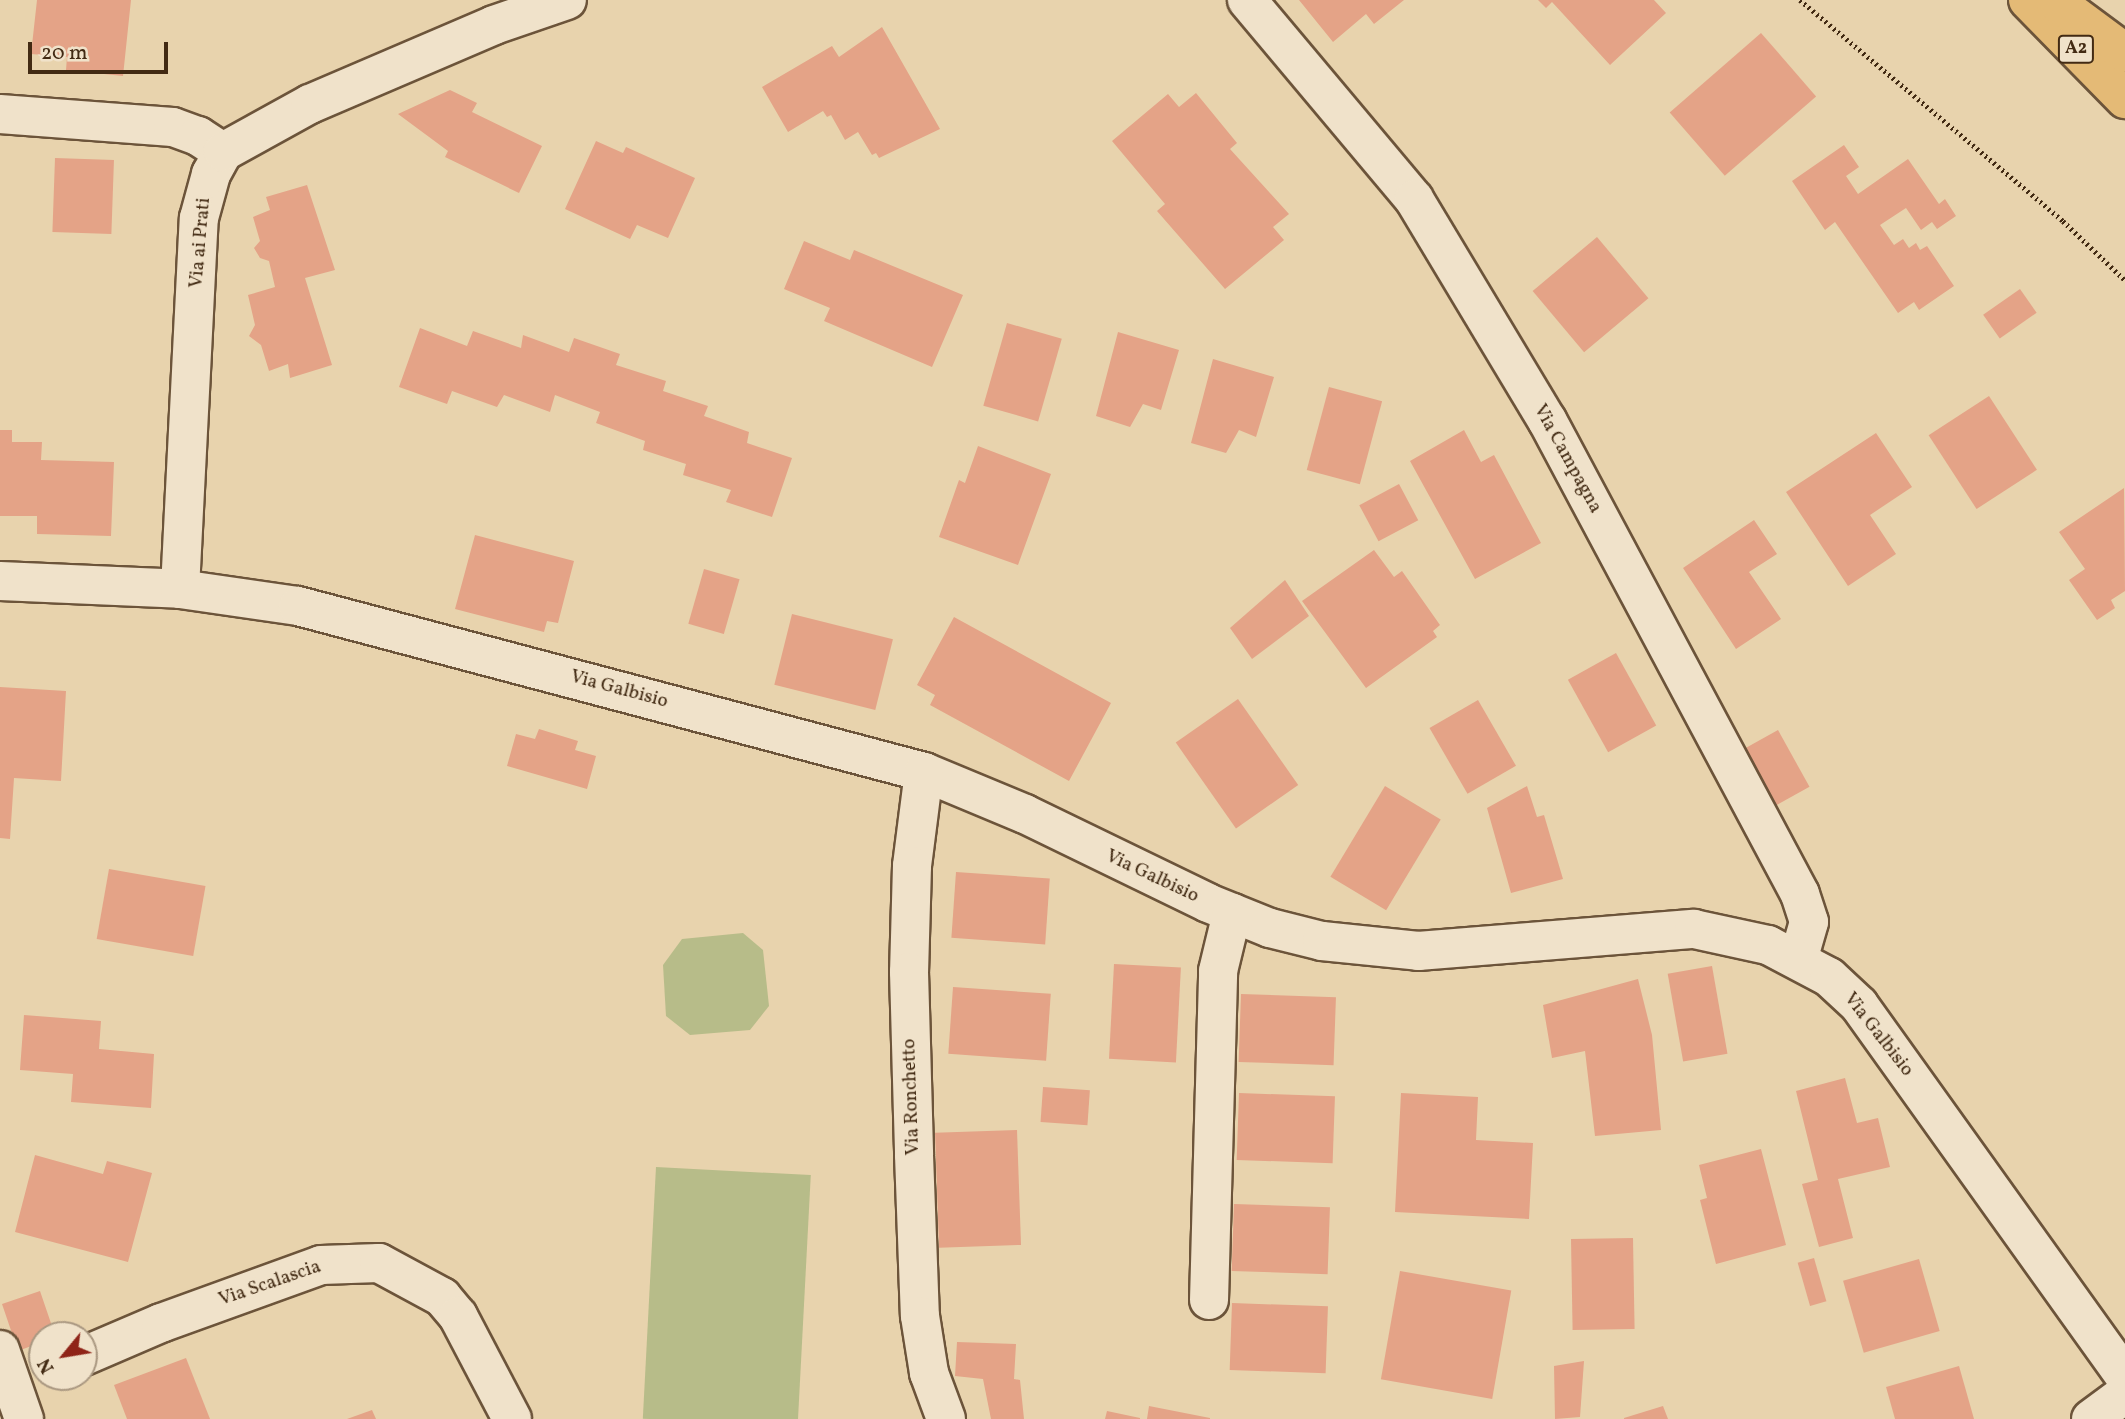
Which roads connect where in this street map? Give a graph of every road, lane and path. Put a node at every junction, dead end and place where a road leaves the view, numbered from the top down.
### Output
1 (567, 0) edge
2 (1247, 0) edge
3 (1800, 0) edge
4 (2028, 0) edge
5 (2053, 0) edge
6 (2125, 53) edge
7 (2125, 99) edge
8 (0, 114) edge
9 (223, 152) junction
10 (2125, 279) edge
11 (0, 581) edge
12 (180, 589) junction
13 (923, 772) junction
14 (1232, 913) junction
15 (1799, 958) junction
16 (1209, 1300) dead end
17 (0, 1350) edge
18 (98, 1350) edge
19 (2125, 1376) edge
20 (19, 1393) edge
21 (2125, 1394) edge
22 (512, 1419) edge
23 (946, 1419) edge
24 (2091, 1419) edge

1 - 9 street
2 - 15 street, Via Campagna
3 - 10 path
4 - 7 highway, A2
5 - 6 highway, A2
8 - 9 street
9 - 12 street, Via ai Prati
11 - 12 street, Via Galbisio
12 - 13 street, Via Galbisio
13 - 14 street, Via Galbisio
13 - 23 street, Via Ronchetto
14 - 15 street, Via Galbisio
14 - 16 street
15 - 19 street, Via Galbisio
17 - 20 street
18 - 22 street, Via Scalascia
21 - 24 street

